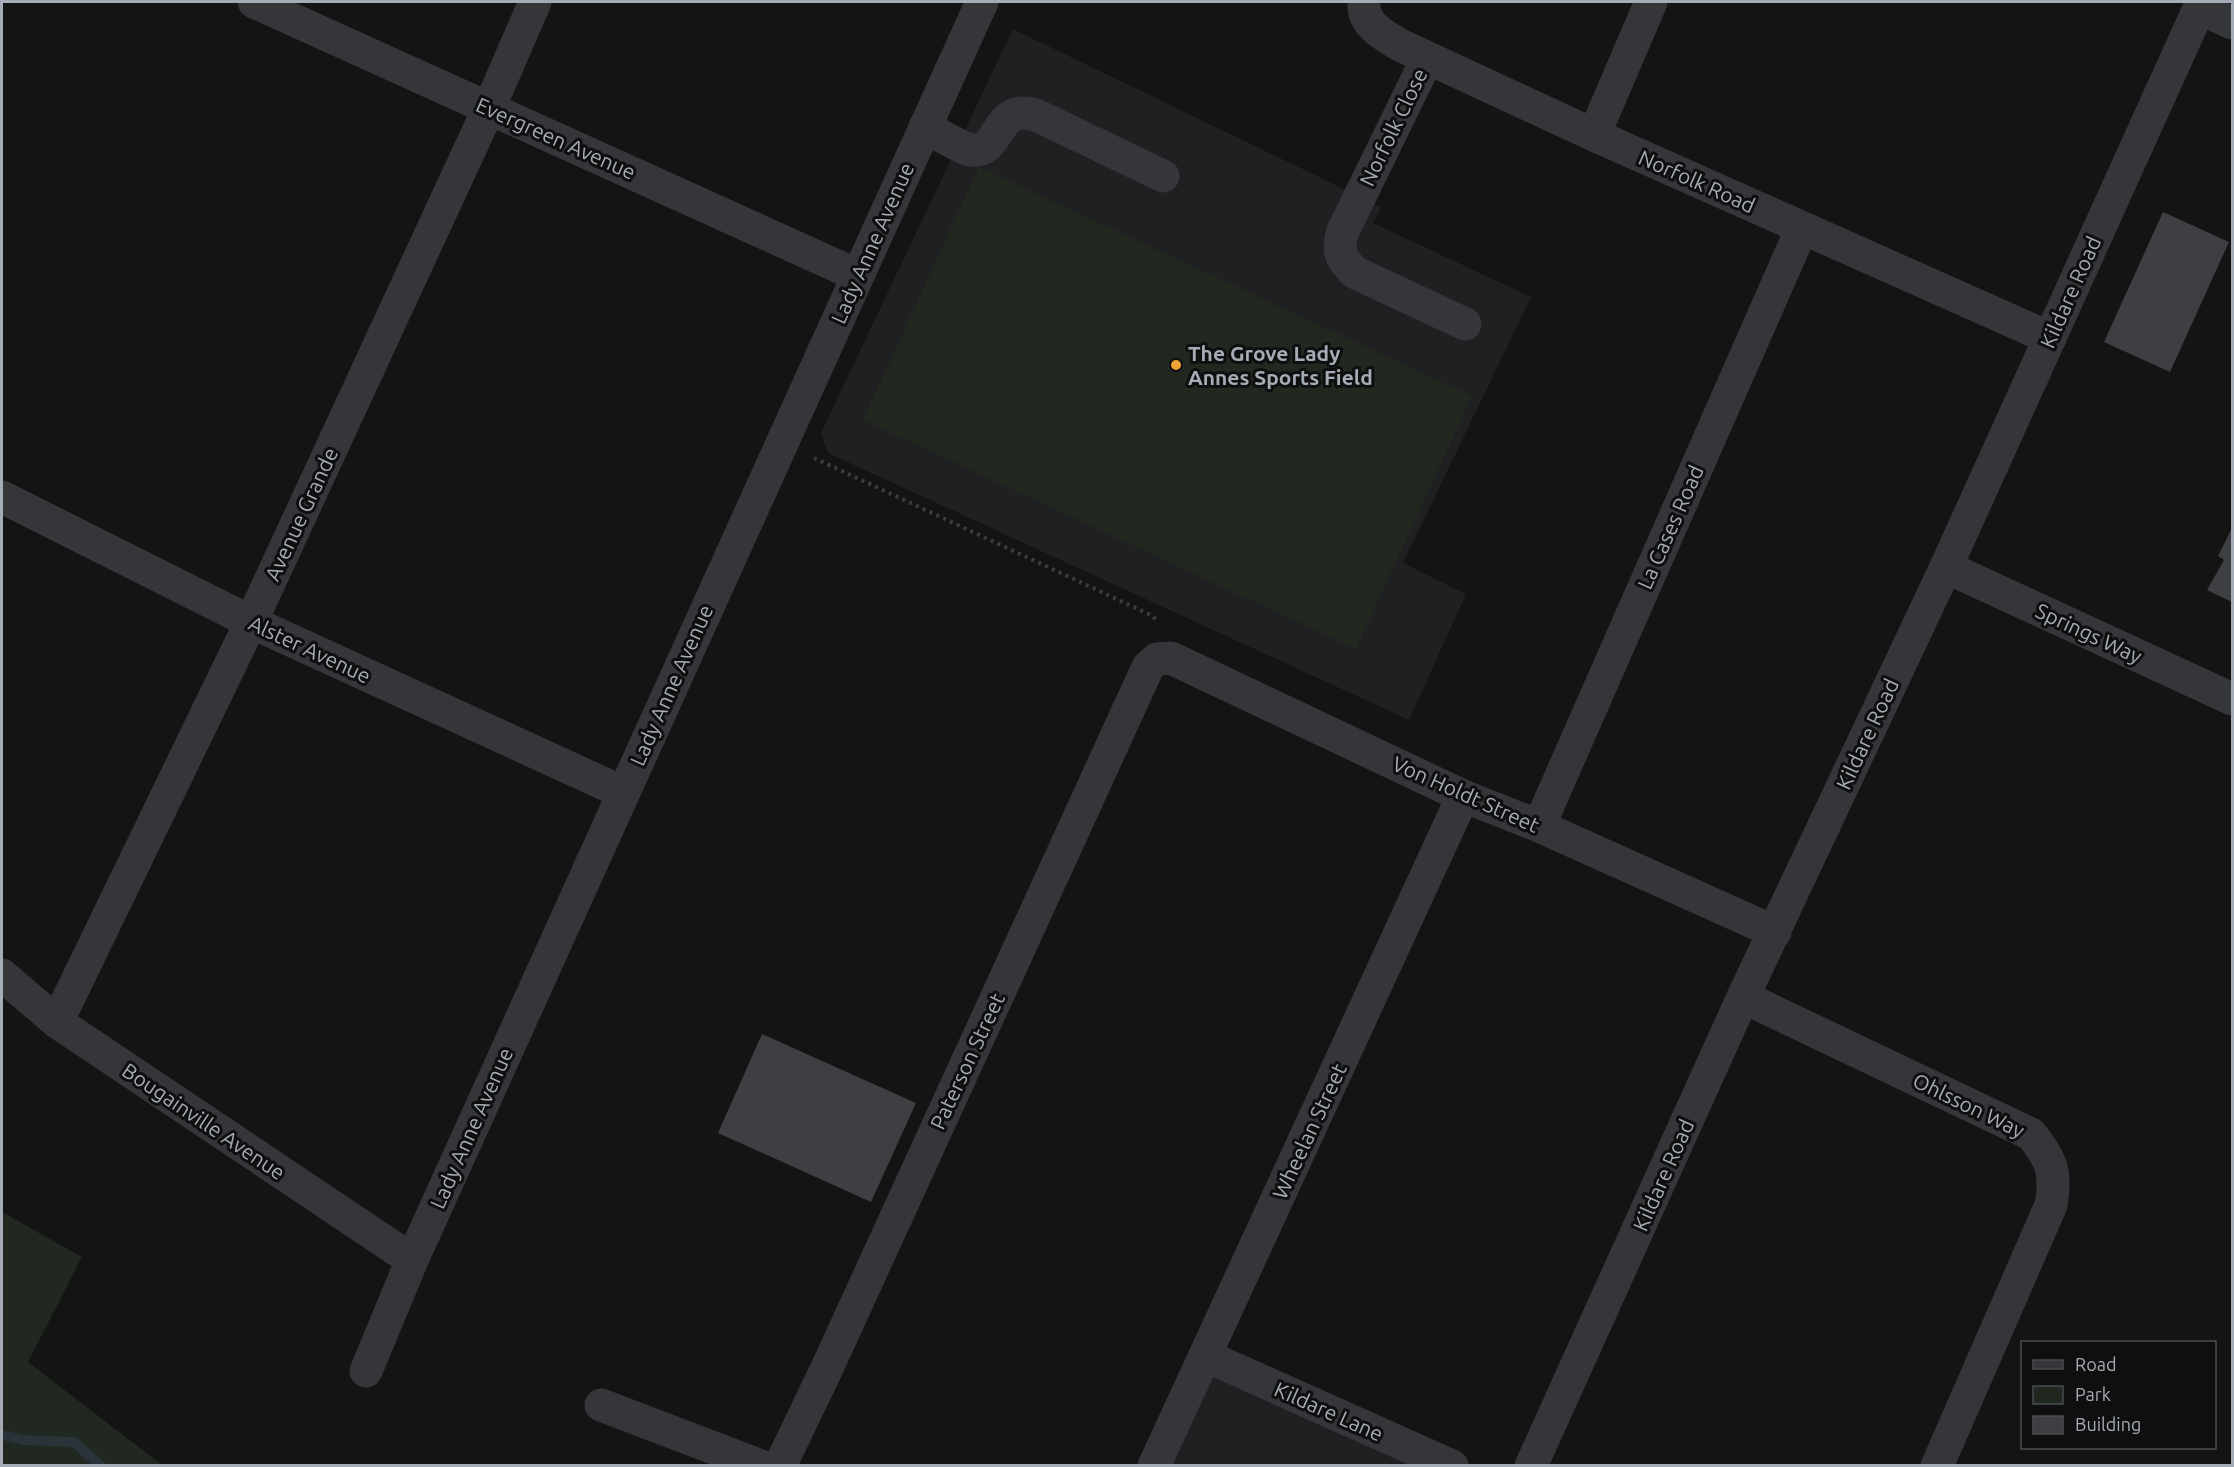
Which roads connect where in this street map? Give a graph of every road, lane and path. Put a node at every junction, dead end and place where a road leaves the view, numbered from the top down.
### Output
1 (254, 2) edge
2 (534, 2) edge
3 (982, 2) edge
4 (1364, 2) edge
5 (1651, 2) edge
6 (2200, 5) edge
7 (2232, 23) edge
8 (1427, 58) junction
9 (489, 108) junction
10 (925, 127) junction
11 (1594, 135) junction
12 (1163, 176) dead end
13 (1802, 228) junction
14 (857, 275) junction
15 (1465, 324) dead end
16 (2050, 338) junction
17 (781, 443) junction
18 (2, 498) edge
19 (1946, 567) junction
20 (251, 622) junction
21 (1158, 659) junction
22 (2232, 699) edge
23 (622, 792) junction
24 (1463, 796) junction
25 (1539, 826) junction
26 (1775, 932) junction
27 (2, 975) edge
28 (1743, 997) junction
29 (57, 1022) junction
30 (412, 1260) junction
31 (1206, 1356) junction
32 (366, 1371) dead end
33 (601, 1405) dead end
34 (761, 1466) edge
35 (780, 1466) edge
36 (1154, 1466) edge
37 (1452, 1466) edge
38 (1532, 1466) edge
39 (1937, 1466) edge

1 - 9 street, Evergreen Avenue
2 - 9 street, Avenue Grande
3 - 10 street, Lady Anne Avenue
4 - 8 street, Norfolk Road
5 - 11 street
6 - 7 street
6 - 16 street, Kildare Road
8 - 11 street, Norfolk Road
8 - 15 street, Norfolk Close
9 - 14 street, Evergreen Avenue
9 - 20 street, Avenue Grande
10 - 12 street
10 - 14 street, Lady Anne Avenue
11 - 13 street, Norfolk Road
13 - 16 street, Norfolk Road
13 - 25 street, La Cases Road
14 - 17 street, Lady Anne Avenue
16 - 19 street, Kildare Road
17 - 21 path
17 - 23 street, Lady Anne Avenue
18 - 20 street, Alster Avenue
19 - 22 street, Springs Way
19 - 26 street, Kildare Road
20 - 23 street, Alster Avenue
20 - 29 street, Avenue Grande
21 - 24 street, Von Holdt Street
21 - 35 street, Paterson Street
23 - 30 street, Lady Anne Avenue
24 - 25 street, Von Holdt Street
24 - 31 street, Wheelan Street
25 - 26 street, Von Holdt Street
26 - 28 street, Kildare Road
27 - 29 street, Bougainville Avenue
28 - 38 street, Kildare Road
28 - 39 street, Ohlsson Way
29 - 30 street, Bougainville Avenue
30 - 32 street, Lady Anne Avenue
31 - 36 street, Wheelan Street
31 - 37 street, Kildare Lane
33 - 34 street

